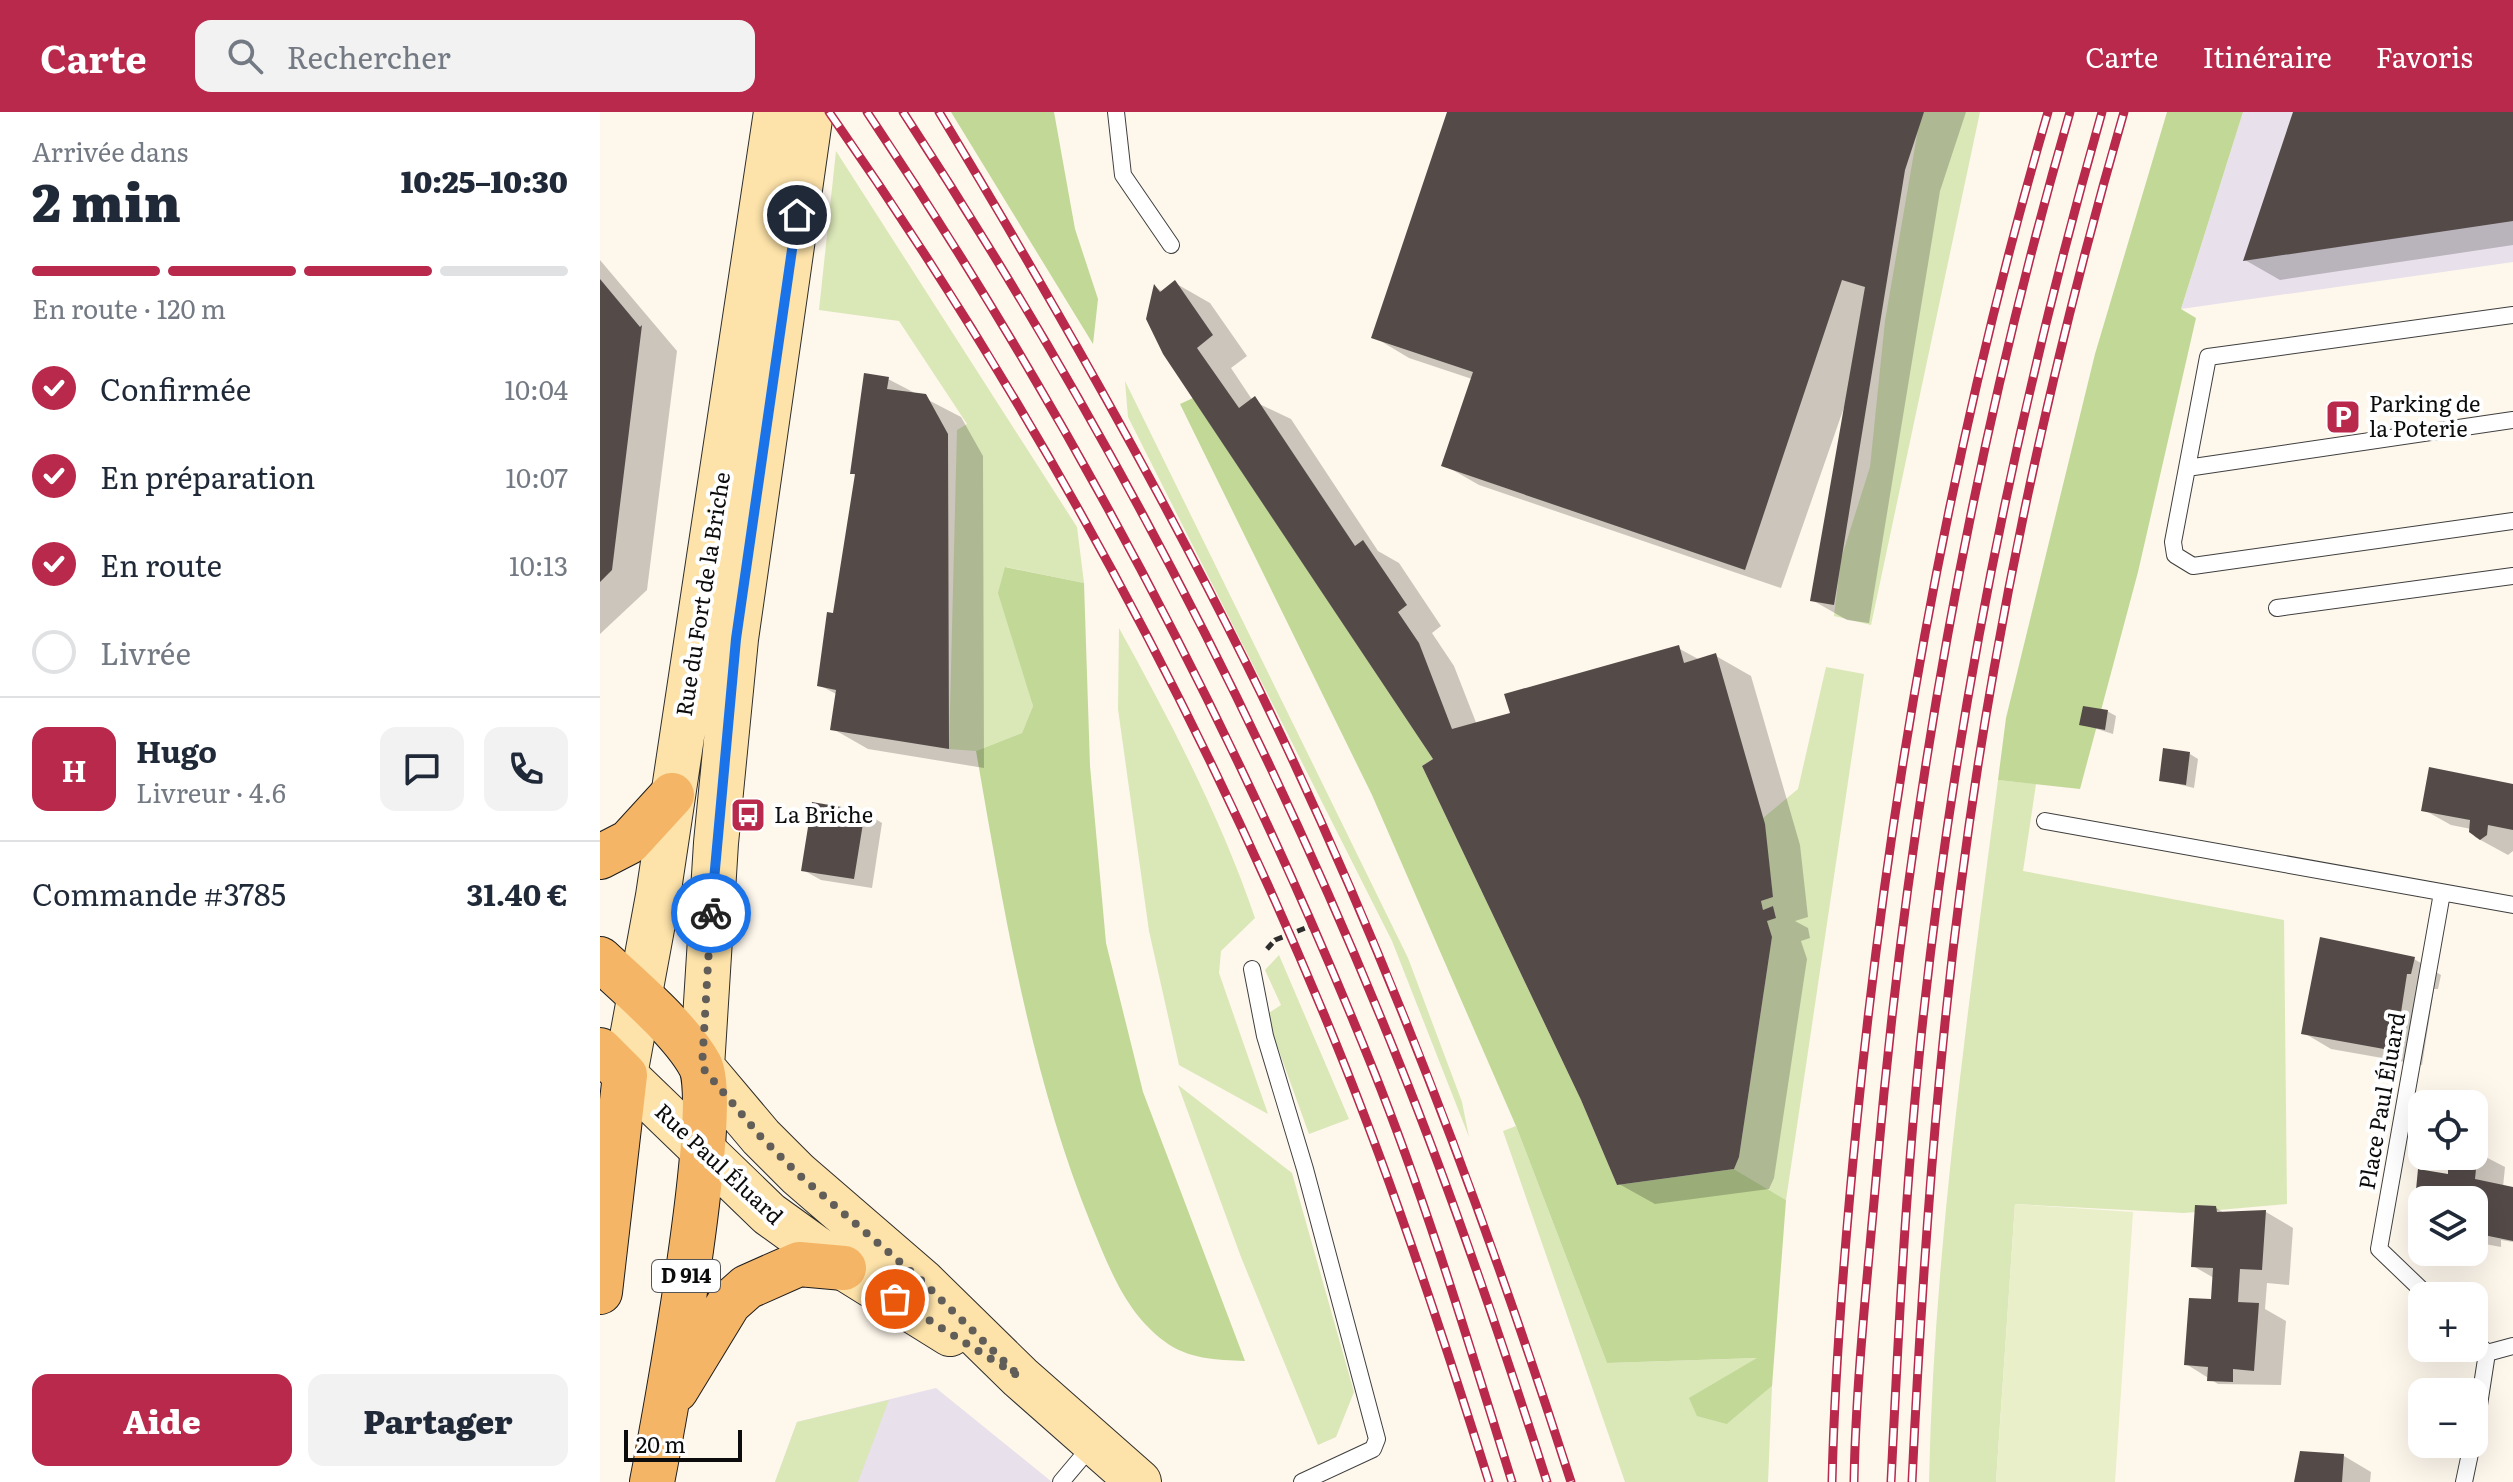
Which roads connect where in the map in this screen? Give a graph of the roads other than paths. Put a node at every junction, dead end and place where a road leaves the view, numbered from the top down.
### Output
1 (776, 112) edge
2 (811, 112) edge
3 (1116, 112) edge
4 (1171, 245) dead end
5 (2513, 315) edge
6 (2513, 420) edge
7 (2187, 468) junction
8 (2513, 521) edge
9 (2513, 576) edge
10 (2277, 608) dead end
11 (672, 795) junction
12 (2045, 821) dead end
13 (600, 857) edge
14 (2442, 893) junction
15 (2513, 905) edge
16 (600, 959) edge
17 (1252, 969) road end
18 (640, 997) junction
19 (613, 1063) edge
20 (702, 1067) junction
21 (701, 1151) junction
22 (844, 1268) junction
23 (2413, 1282) edge
24 (600, 1292) edge
25 (2513, 1346) edge
26 (2488, 1353) edge
27 (1020, 1377) junction
28 (667, 1406) junction
29 (1094, 1443) junction
30 (2469, 1458) edge
31 (652, 1482) edge
32 (1061, 1482) edge
33 (1139, 1482) edge
34 (1302, 1482) edge
35 (2464, 1482) edge

1 - 11 main road, Rue du Fort de la Briche
2 - 20 main road, Rue du Fort de la Briche
3 - 4 lane
5 - 7 lane
6 - 7 lane
7 - 8 lane
9 - 10 lane
11 - 13 main road
11 - 18 main road, Rue du Fort de la Briche
12 - 14 lane
14 - 15 lane
14 - 23 lane, Place Paul Éluard
16 - 18 main road
17 - 34 lane
18 - 19 main road, Rue du Fort de la Briche
18 - 20 main road
19 - 21 main road, Rue Paul Éluard
19 - 24 main road
20 - 21 main road, D 914
20 - 27 main road, Rue Paul Éluard
21 - 22 main road, Rue Paul Éluard
21 - 28 main road, D 914
22 - 27 main road, Rue Paul Éluard
22 - 28 main road
25 - 26 lane
27 - 29 main road, Rue Paul Éluard
28 - 31 main road, D 914
29 - 32 lane
29 - 33 main road, Rue Paul Éluard
30 - 35 lane

